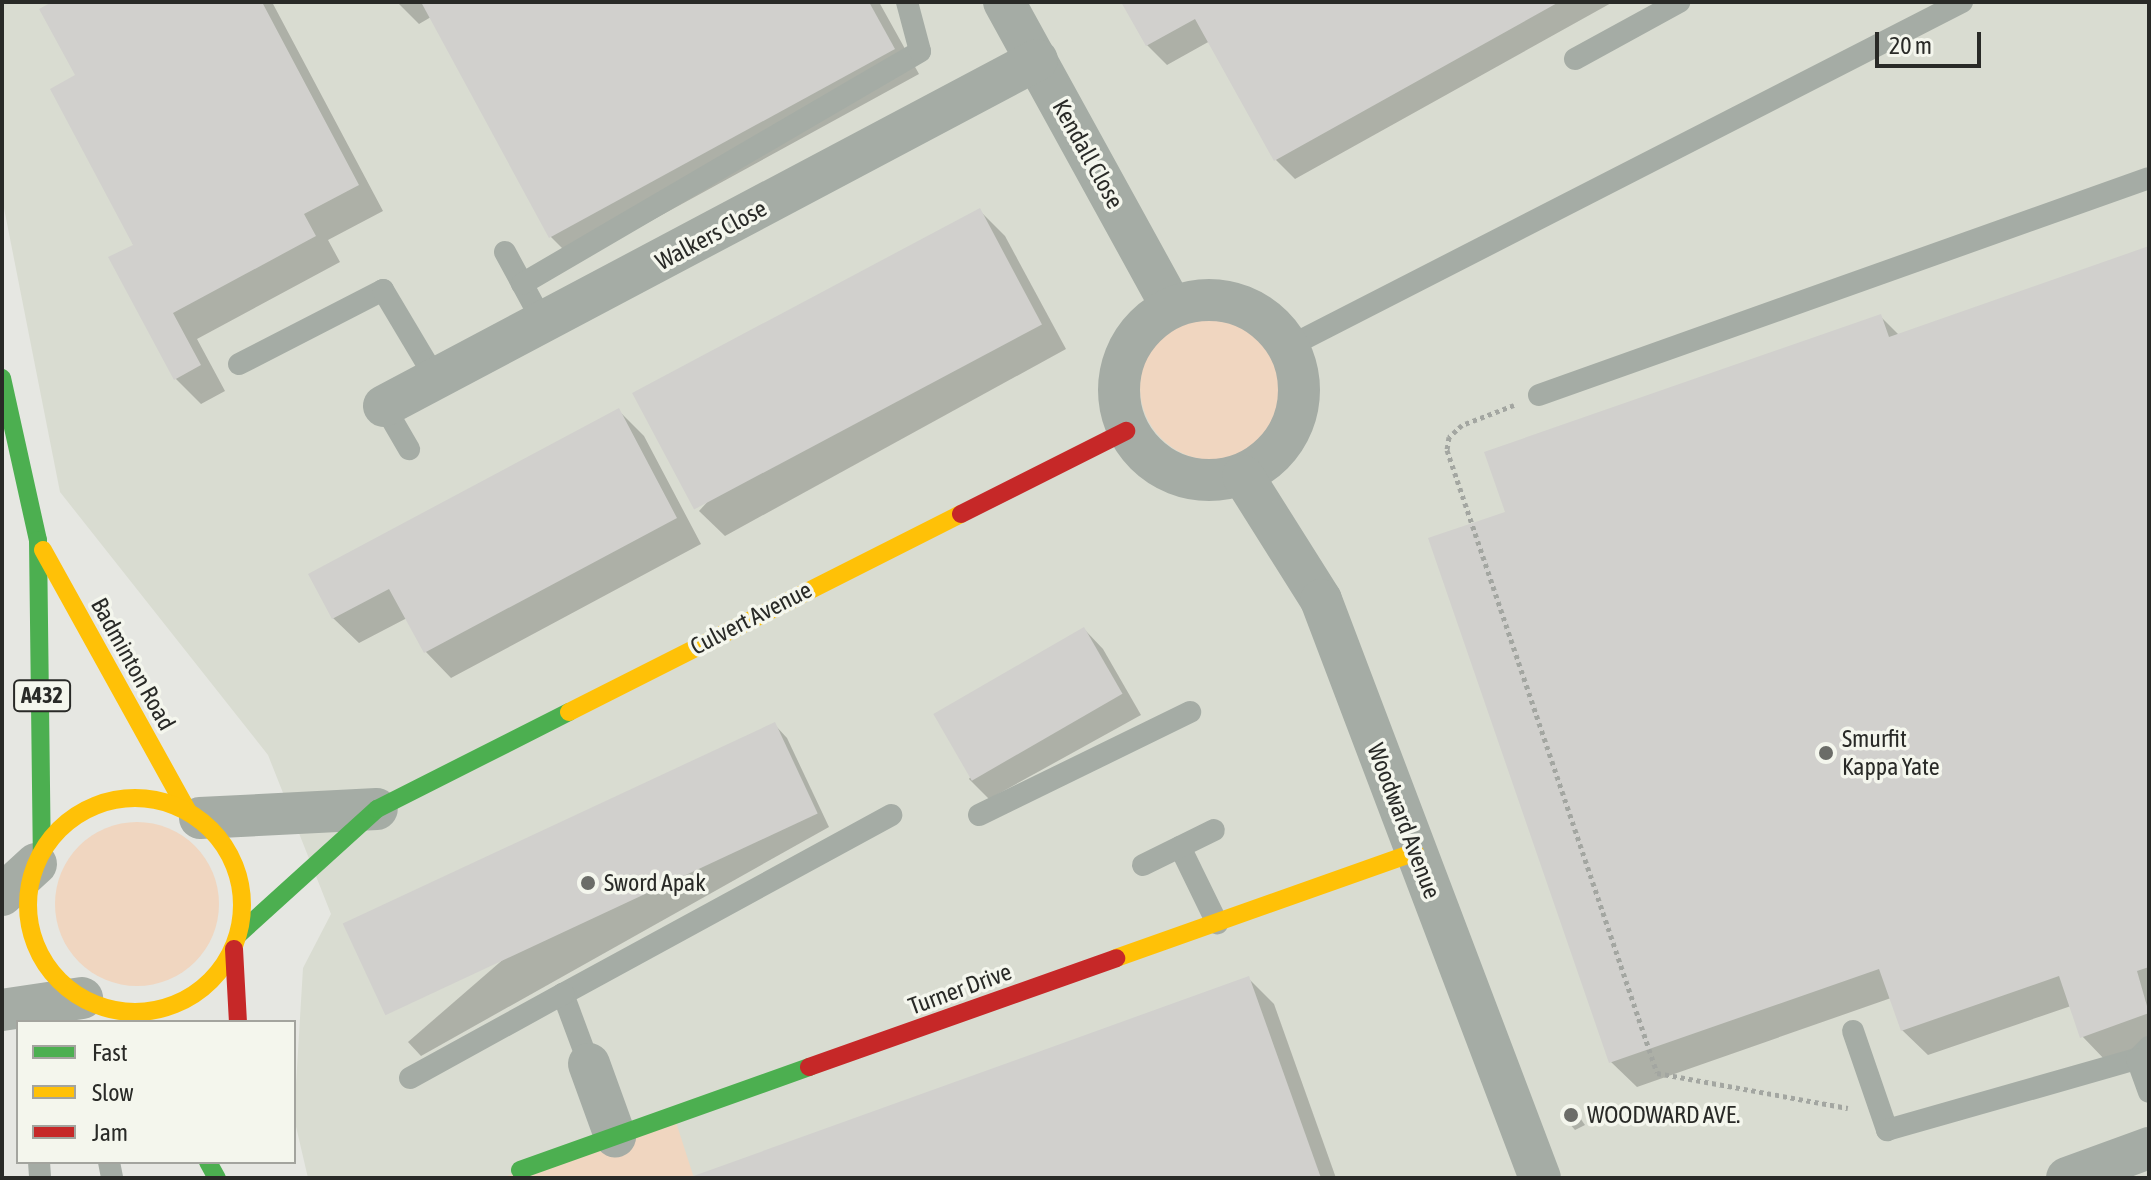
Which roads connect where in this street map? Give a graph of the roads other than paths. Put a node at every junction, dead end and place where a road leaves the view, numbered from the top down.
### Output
1 (907, 2) edge
2 (1004, 2) edge
3 (1679, 2) edge
4 (1962, 2) edge
5 (1575, 59) dead end
6 (1037, 60) junction
7 (2149, 178) edge
8 (505, 252) dead end
9 (522, 284) junction
10 (1171, 306) junction
11 (544, 324) junction
12 (1290, 346) junction
13 (239, 364) dead end
14 (2, 378) edge
15 (436, 379) junction
16 (1539, 395) road end
17 (384, 406) joint
18 (1126, 431) junction
19 (409, 449) dead end
20 (1243, 476) junction
21 (38, 540) junction
22 (1190, 712) dead end
23 (377, 809) junction
24 (193, 814) junction
25 (891, 815) dead end
26 (979, 815) dead end
27 (1214, 830) dead end
28 (1180, 847) junction
29 (1415, 852) junction
30 (39, 857) junction
31 (1143, 865) dead end
32 (2, 895) edge
33 (1217, 923) junction
34 (236, 941) junction
35 (563, 994) junction
36 (100, 1009) edge
37 (2, 1010) edge
38 (238, 1020) edge
39 (1853, 1031) dead end
40 (2143, 1053) edge
41 (589, 1064) joint
42 (410, 1078) dead end
43 (2149, 1092) edge
44 (615, 1136) junction
45 (2149, 1148) edge
46 (520, 1170) dead end
47 (1540, 1178) edge
48 (2067, 1178) edge

1 - 9 lane
2 - 6 street, Kendall Close
3 - 5 lane
4 - 12 lane
6 - 10 street, Kendall Close
6 - 11 street, Walkers Close
7 - 16 lane
8 - 9 lane
9 - 11 lane
10 - 12 street
10 - 18 street
11 - 15 street, Walkers Close
12 - 20 street
13 - 15 lane
14 - 21 street, Badminton Road / A432
15 - 17 street, Walkers Close
17 - 19 lane
18 - 20 street
18 - 23 street, Culvert Avenue
20 - 29 street, Woodward Avenue
21 - 24 street, Badminton Road / A432
21 - 30 street, Badminton Road / A432
22 - 26 lane
23 - 24 street, Culvert Avenue
23 - 34 street, Culvert Avenue
24 - 30 street
24 - 34 street
25 - 35 lane
27 - 28 lane
28 - 31 lane
28 - 33 lane
29 - 33 street, Turner Drive
29 - 47 street, Woodward Avenue
30 - 32 street
30 - 36 street
33 - 44 street, Turner Drive
34 - 36 street
34 - 38 street
35 - 41 lane
35 - 42 lane
36 - 37 street
39 - 40 lane
40 - 43 lane
41 - 44 street
44 - 46 street, Turner Drive
45 - 48 street

